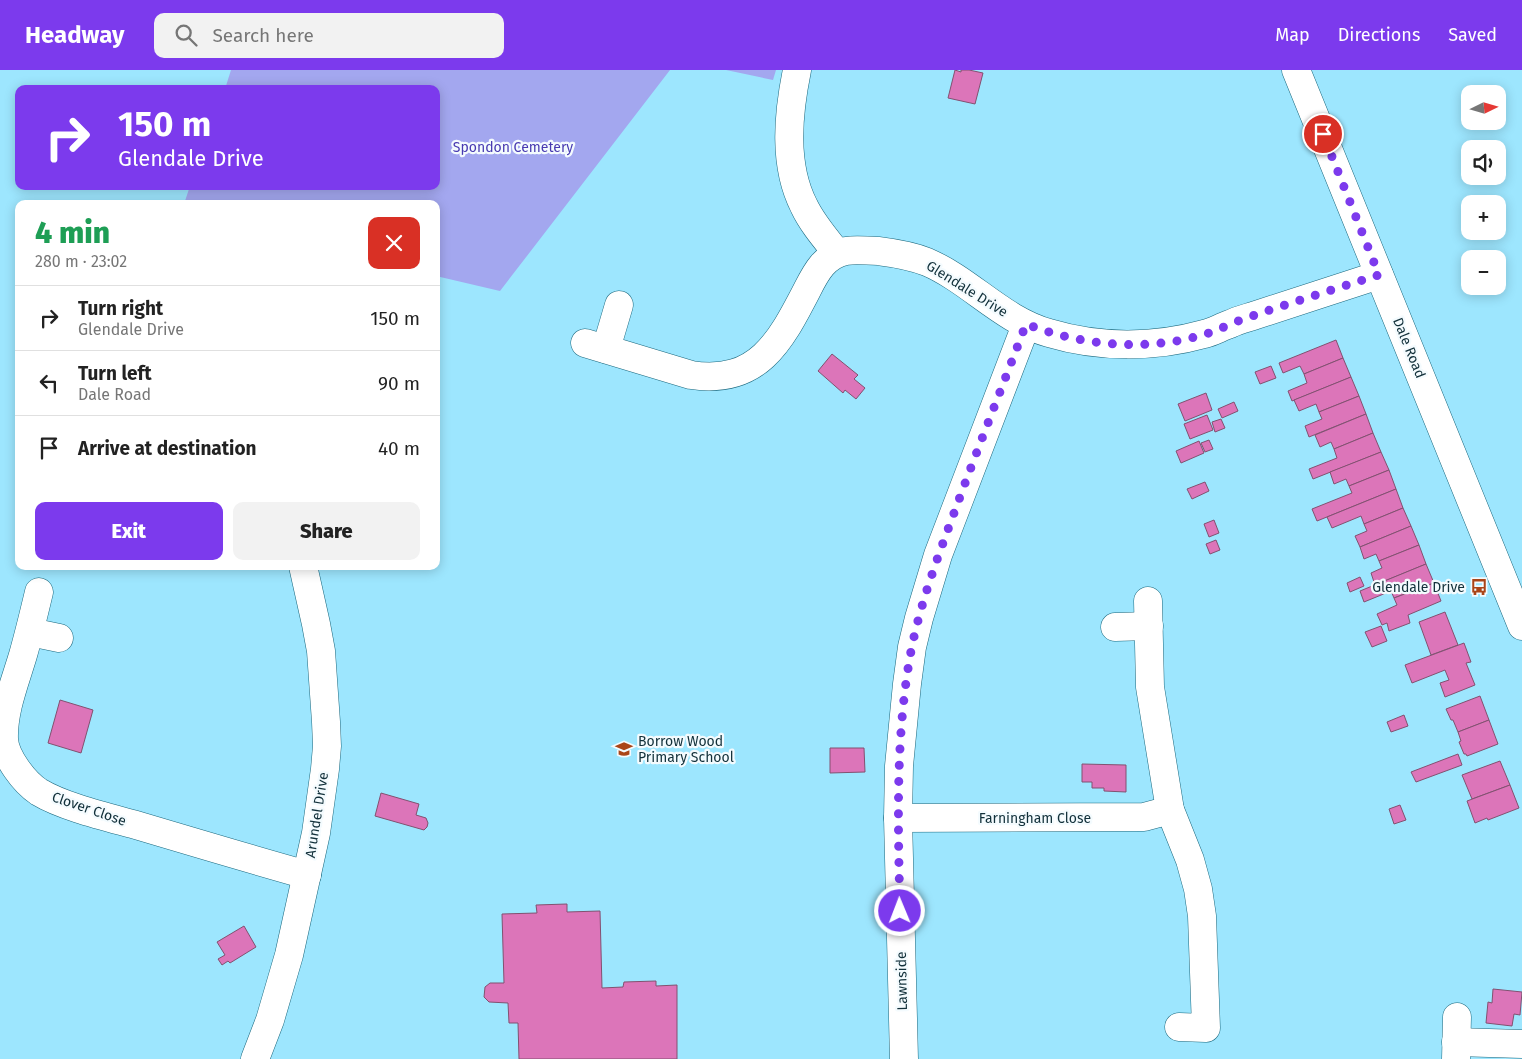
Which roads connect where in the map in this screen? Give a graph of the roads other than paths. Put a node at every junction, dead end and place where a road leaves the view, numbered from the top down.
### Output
1 (797, 70) edge
2 (1296, 70) edge
3 (836, 253) junction
4 (1379, 275) junction
5 (619, 305) dead end
6 (1026, 324) junction
7 (304, 570) edge
8 (39, 592) dead end
9 (1522, 626) edge
10 (1115, 627) dead end
11 (30, 632) junction
12 (58, 638) dead end
13 (1170, 810) junction
14 (898, 818) junction
15 (307, 875) junction
16 (1179, 1027) dead end
17 (1456, 1040) edge
18 (1522, 1044) edge
19 (255, 1059) edge
20 (904, 1059) edge

1 - 3 street
2 - 4 street, Dale Road
3 - 5 street
3 - 6 street, Glendale Drive
4 - 6 street, Glendale Drive
4 - 9 street, Dale Road
6 - 14 street, Lawnside
7 - 15 street, Arundel Drive
8 - 11 street, Clover Close
10 - 13 street
11 - 12 street
11 - 15 street, Clover Close
13 - 14 street, Farningham Close
13 - 16 street
14 - 20 street, Lawnside
15 - 19 street, Arundel Drive
17 - 18 street

